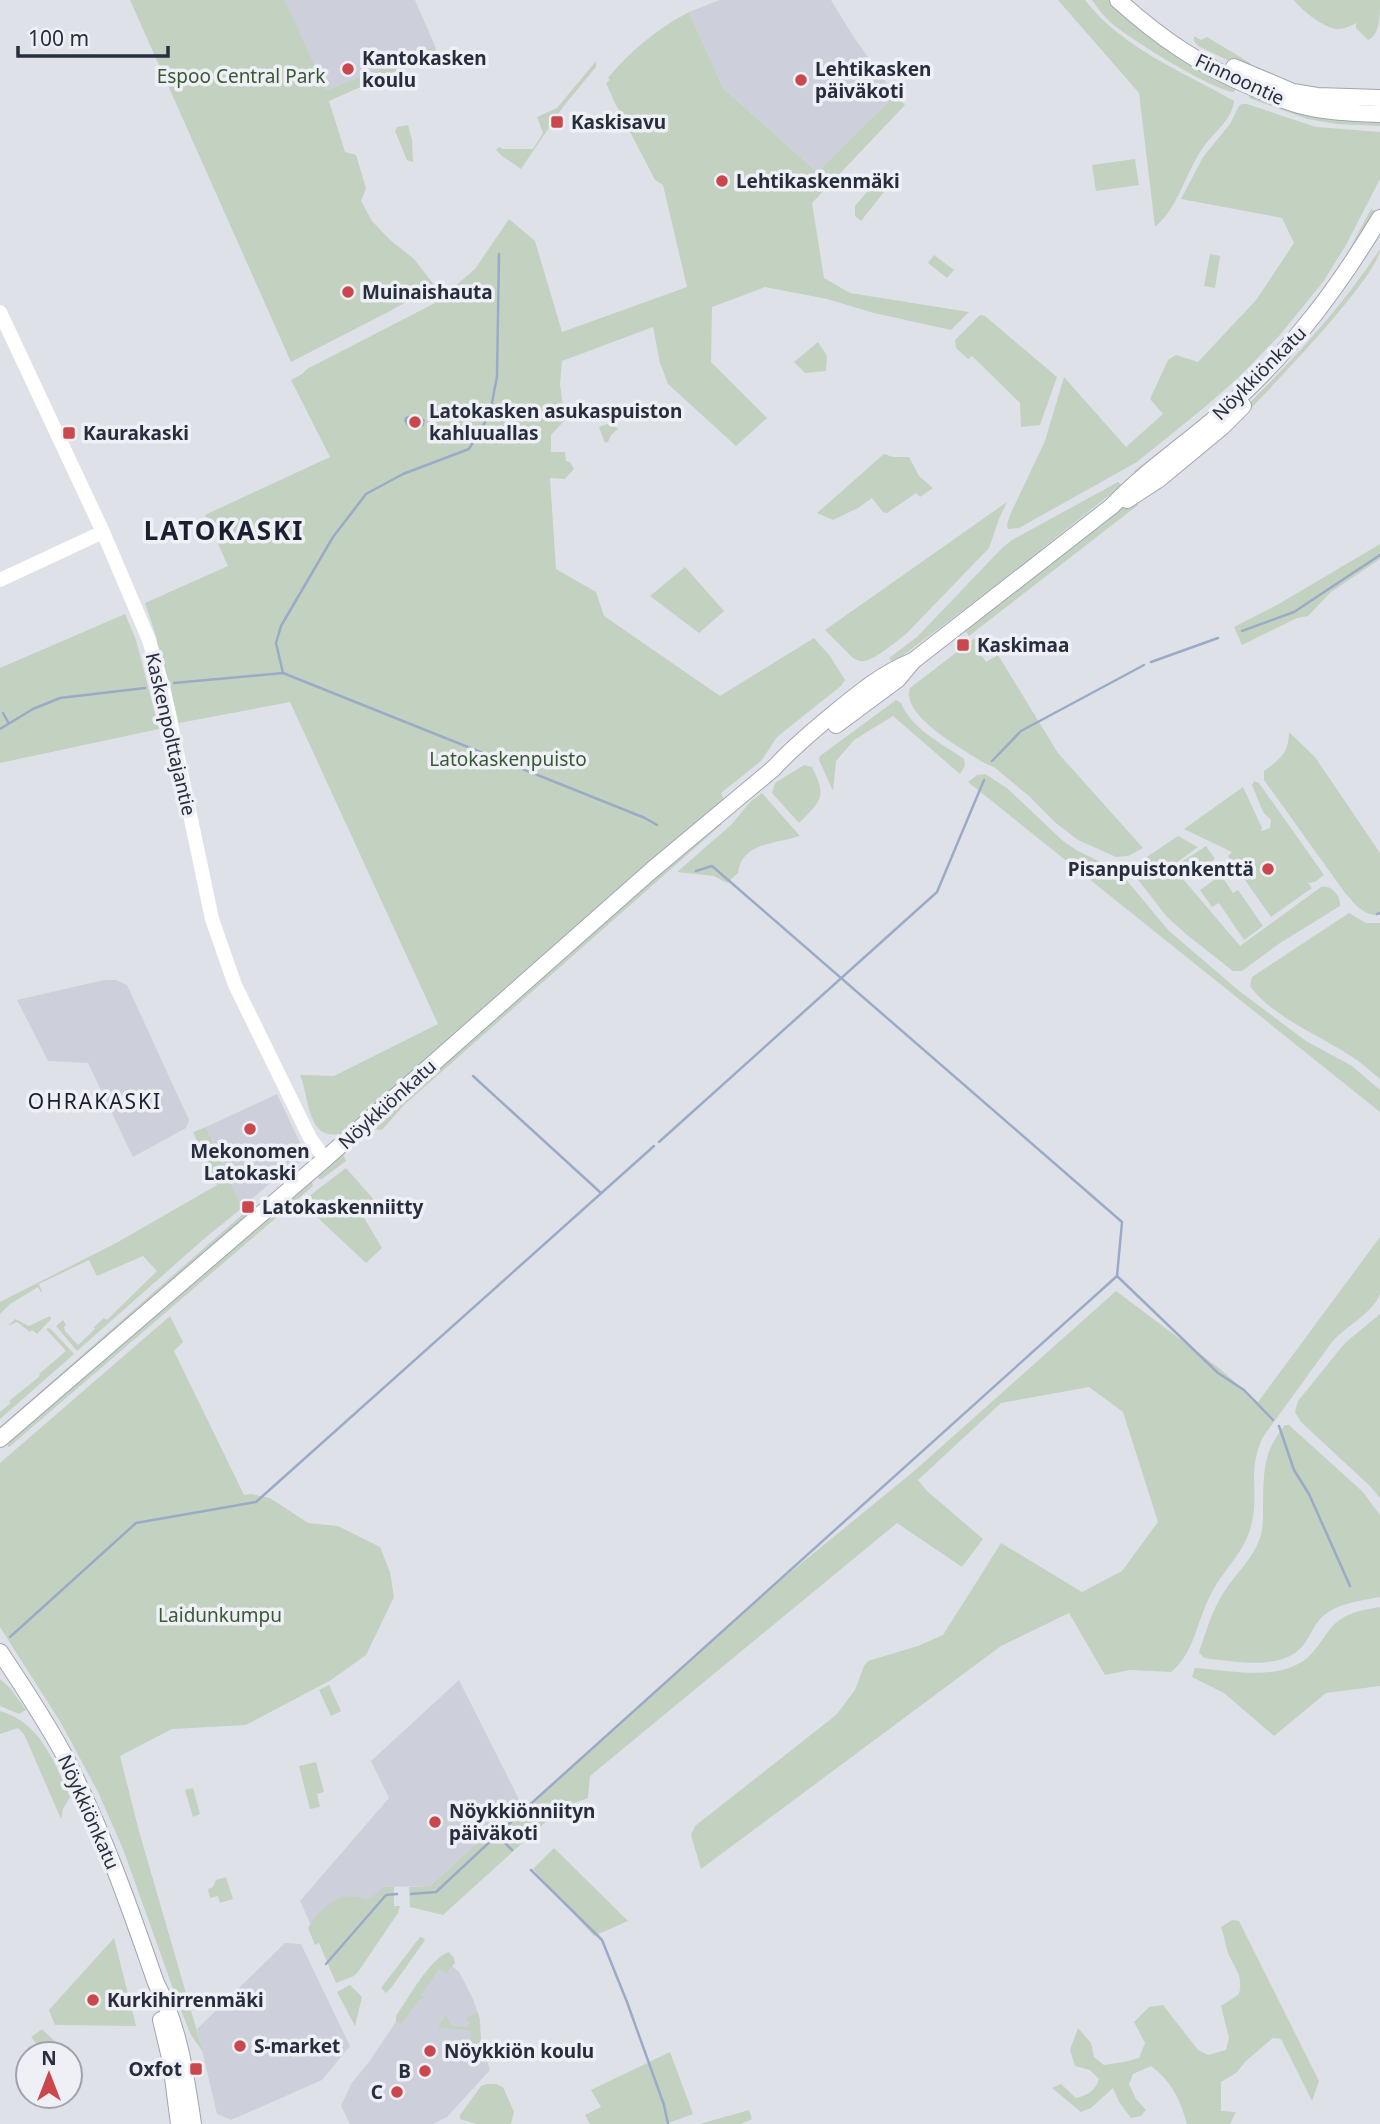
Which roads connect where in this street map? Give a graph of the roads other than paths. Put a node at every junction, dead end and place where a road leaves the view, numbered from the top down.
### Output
1 (1118, 0) edge
2 (1129, 0) edge
3 (1380, 97) edge
4 (1380, 114) edge
5 (1380, 218) edge
6 (1380, 239) edge
7 (0, 312) edge
8 (1112, 506) junction
9 (103, 533) junction
10 (0, 580) edge
11 (325, 1159) junction
12 (0, 1439) edge
13 (2, 1658) edge
14 (156, 1983) junction
15 (180, 2124) edge
16 (193, 2124) edge

1 - 4 main road, Finnoontie
2 - 3 main road, Finnoontie
5 - 8 main road, Nöykkiönkatu
6 - 8 main road, Nöykkiönkatu
7 - 9 street, Kaskenpolttajantie
8 - 11 main road, Nöykkiönkatu
9 - 10 street
9 - 11 street, Kaskenpolttajantie
11 - 12 main road, Nöykkiönkatu
13 - 14 main road, Nöykkiönkatu
14 - 15 main road, Nöykkiönkatu
14 - 16 main road, Nöykkiönkatu

